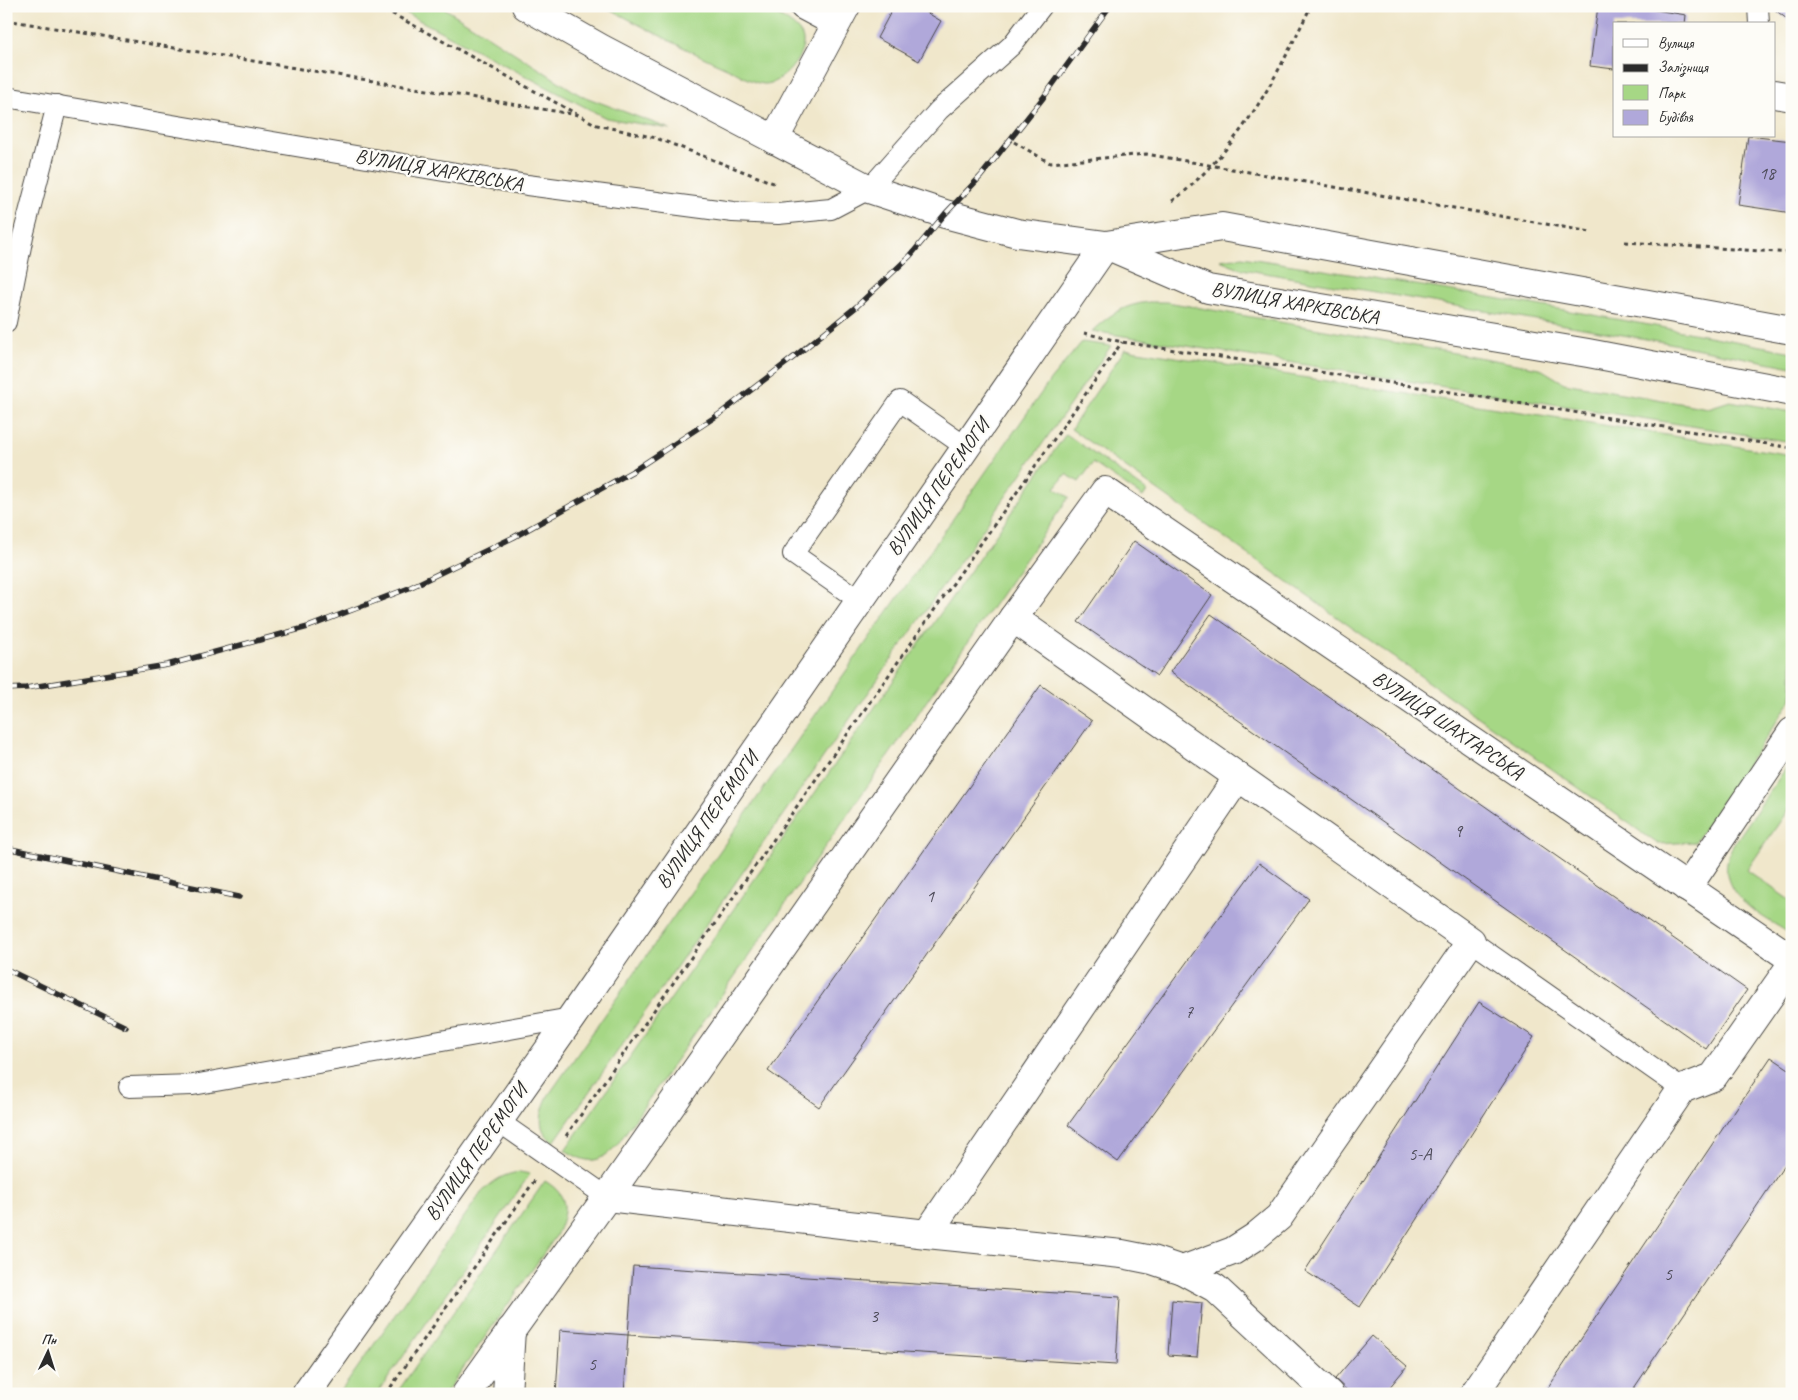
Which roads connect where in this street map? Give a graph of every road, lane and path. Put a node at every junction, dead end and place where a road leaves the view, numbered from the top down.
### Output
1 (378, 6) edge
2 (526, 6) edge
3 (804, 6) edge
4 (1042, 6) edge
5 (1311, 6) edge
6 (1758, 6) edge
7 (841, 15) edge
8 (6, 20) edge
9 (1759, 22) edge
10 (1776, 94) edge
11 (6, 97) edge
12 (1792, 97) edge
13 (57, 105) junction
14 (578, 115) junction
15 (774, 140) junction
16 (1014, 142) dead end
17 (1211, 166) junction
18 (779, 185) dead end
19 (869, 189) junction
20 (1164, 206) dead end
21 (1591, 232) dead end
22 (15, 235) edge
23 (1625, 242) dead end
24 (1106, 245) junction
25 (1792, 253) edge
26 (6, 322) edge
27 (1050, 325) junction
28 (1792, 330) edge
29 (1122, 342) junction
30 (1792, 392) edge
31 (966, 447) junction
32 (1792, 448) edge
33 (859, 600) junction
34 (1013, 618) junction
35 (1792, 732) edge
36 (1238, 777) junction
37 (1687, 888) junction
38 (1472, 941) junction
39 (1792, 959) edge
40 (1792, 964) edge
41 (571, 1018) junction
42 (129, 1087) dead end
43 (1682, 1089) junction
44 (498, 1121) junction
45 (550, 1158) junction
46 (607, 1197) junction
47 (927, 1234) junction
48 (1182, 1270) junction
49 (511, 1330) junction
50 (306, 1394) edge
51 (386, 1394) edge
52 (466, 1394) edge
53 (506, 1394) edge
54 (1329, 1394) edge
55 (1474, 1394) edge

1 - 14 path
2 - 15 street
3 - 7 street
4 - 19 lane
5 - 17 path
6 - 9 lane
7 - 15 street
8 - 14 path
10 - 12 street
11 - 13 lane, ВУЛИЦЯ ХАРКІВСЬКА
13 - 19 lane, ВУЛИЦЯ ХАРКІВСЬКА
13 - 22 lane
14 - 18 path
15 - 19 street
16 - 17 path
17 - 20 path
17 - 21 path
19 - 24 street
22 - 26 lane
23 - 25 path
24 - 27 street, ВУЛИЦЯ ПЕРЕМОГИ
24 - 28 street
24 - 30 street, ВУЛИЦЯ ХАРКІВСЬКА
27 - 29 path
27 - 31 street, ВУЛИЦЯ ПЕРЕМОГИ
29 - 32 path
29 - 45 path
31 - 33 street, ВУЛИЦЯ ПЕРЕМОГИ
31 - 33 lane
33 - 41 street, ВУЛИЦЯ ПЕРЕМОГИ
34 - 36 street
34 - 37 street, ВУЛИЦЯ ШАХТАРСЬКА
34 - 46 street
35 - 37 street
36 - 38 street
36 - 47 street
37 - 39 street, ВУЛИЦЯ ШАХТАРСЬКА
38 - 43 lane
38 - 48 street
40 - 43 street
41 - 42 lane
41 - 44 street, ВУЛИЦЯ ПЕРЕМОГИ
43 - 55 street
44 - 45 lane
44 - 50 street, ВУЛИЦЯ ПЕРЕМОГИ
45 - 46 lane
45 - 51 path
46 - 47 street
46 - 49 street
47 - 48 street
48 - 54 street
49 - 52 street
49 - 53 street

